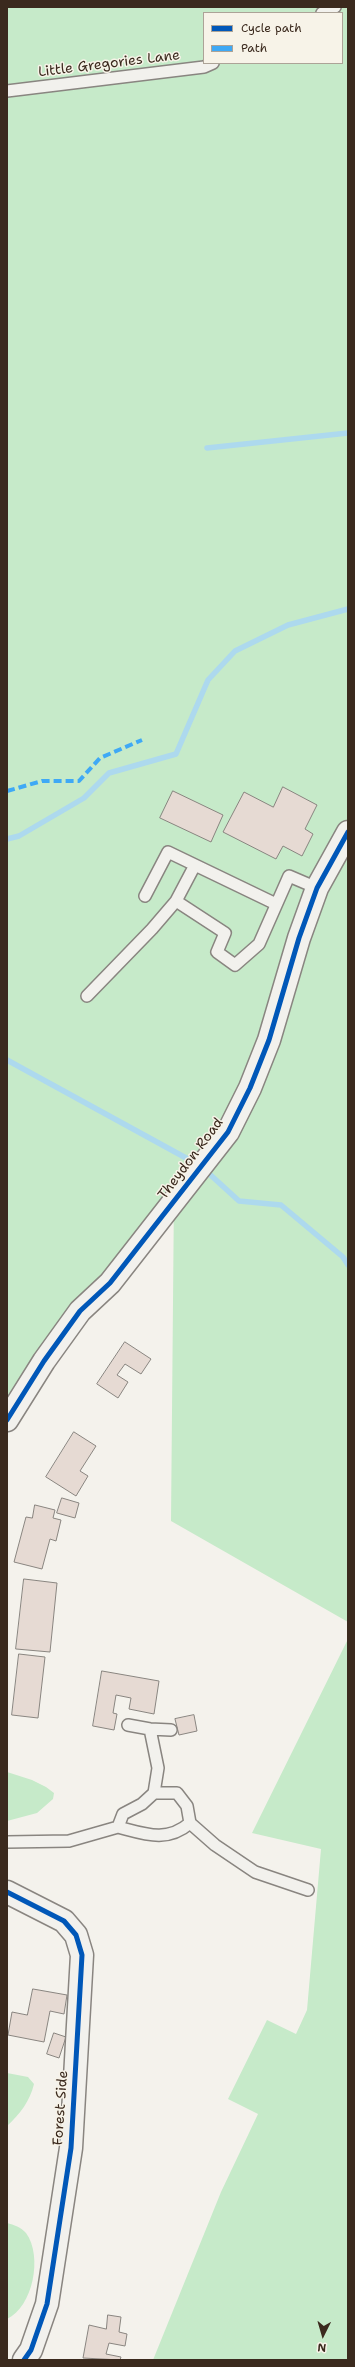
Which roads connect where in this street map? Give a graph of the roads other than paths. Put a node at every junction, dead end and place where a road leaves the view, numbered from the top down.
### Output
1 (335, 7) edge
2 (324, 12) edge
3 (211, 64) edge
4 (7, 91) edge
5 (348, 832) edge
6 (195, 866) junction
7 (317, 888) junction
8 (145, 896) dead end
9 (176, 901) junction
10 (276, 904) junction
11 (87, 996) dead end
12 (7, 1420) edge
13 (128, 1725) dead end
14 (150, 1729) junction
15 (171, 1730) dead end
16 (154, 1793) junction
17 (190, 1823) junction
18 (118, 1827) junction
19 (7, 1842) edge
20 (308, 1890) dead end
21 (7, 1892) edge
22 (24, 2360) edge

1 - 2 lane
3 - 4 lane, Little Gregories Lane
5 - 7 street, Theydon Road
6 - 8 lane
6 - 9 lane
6 - 10 lane
7 - 10 lane
7 - 12 street, Theydon Road
9 - 10 lane
9 - 11 lane
13 - 14 lane
14 - 15 lane
14 - 16 lane
16 - 17 lane
16 - 18 lane
17 - 18 lane
17 - 20 lane
18 - 19 lane
21 - 22 street, Forest Side

